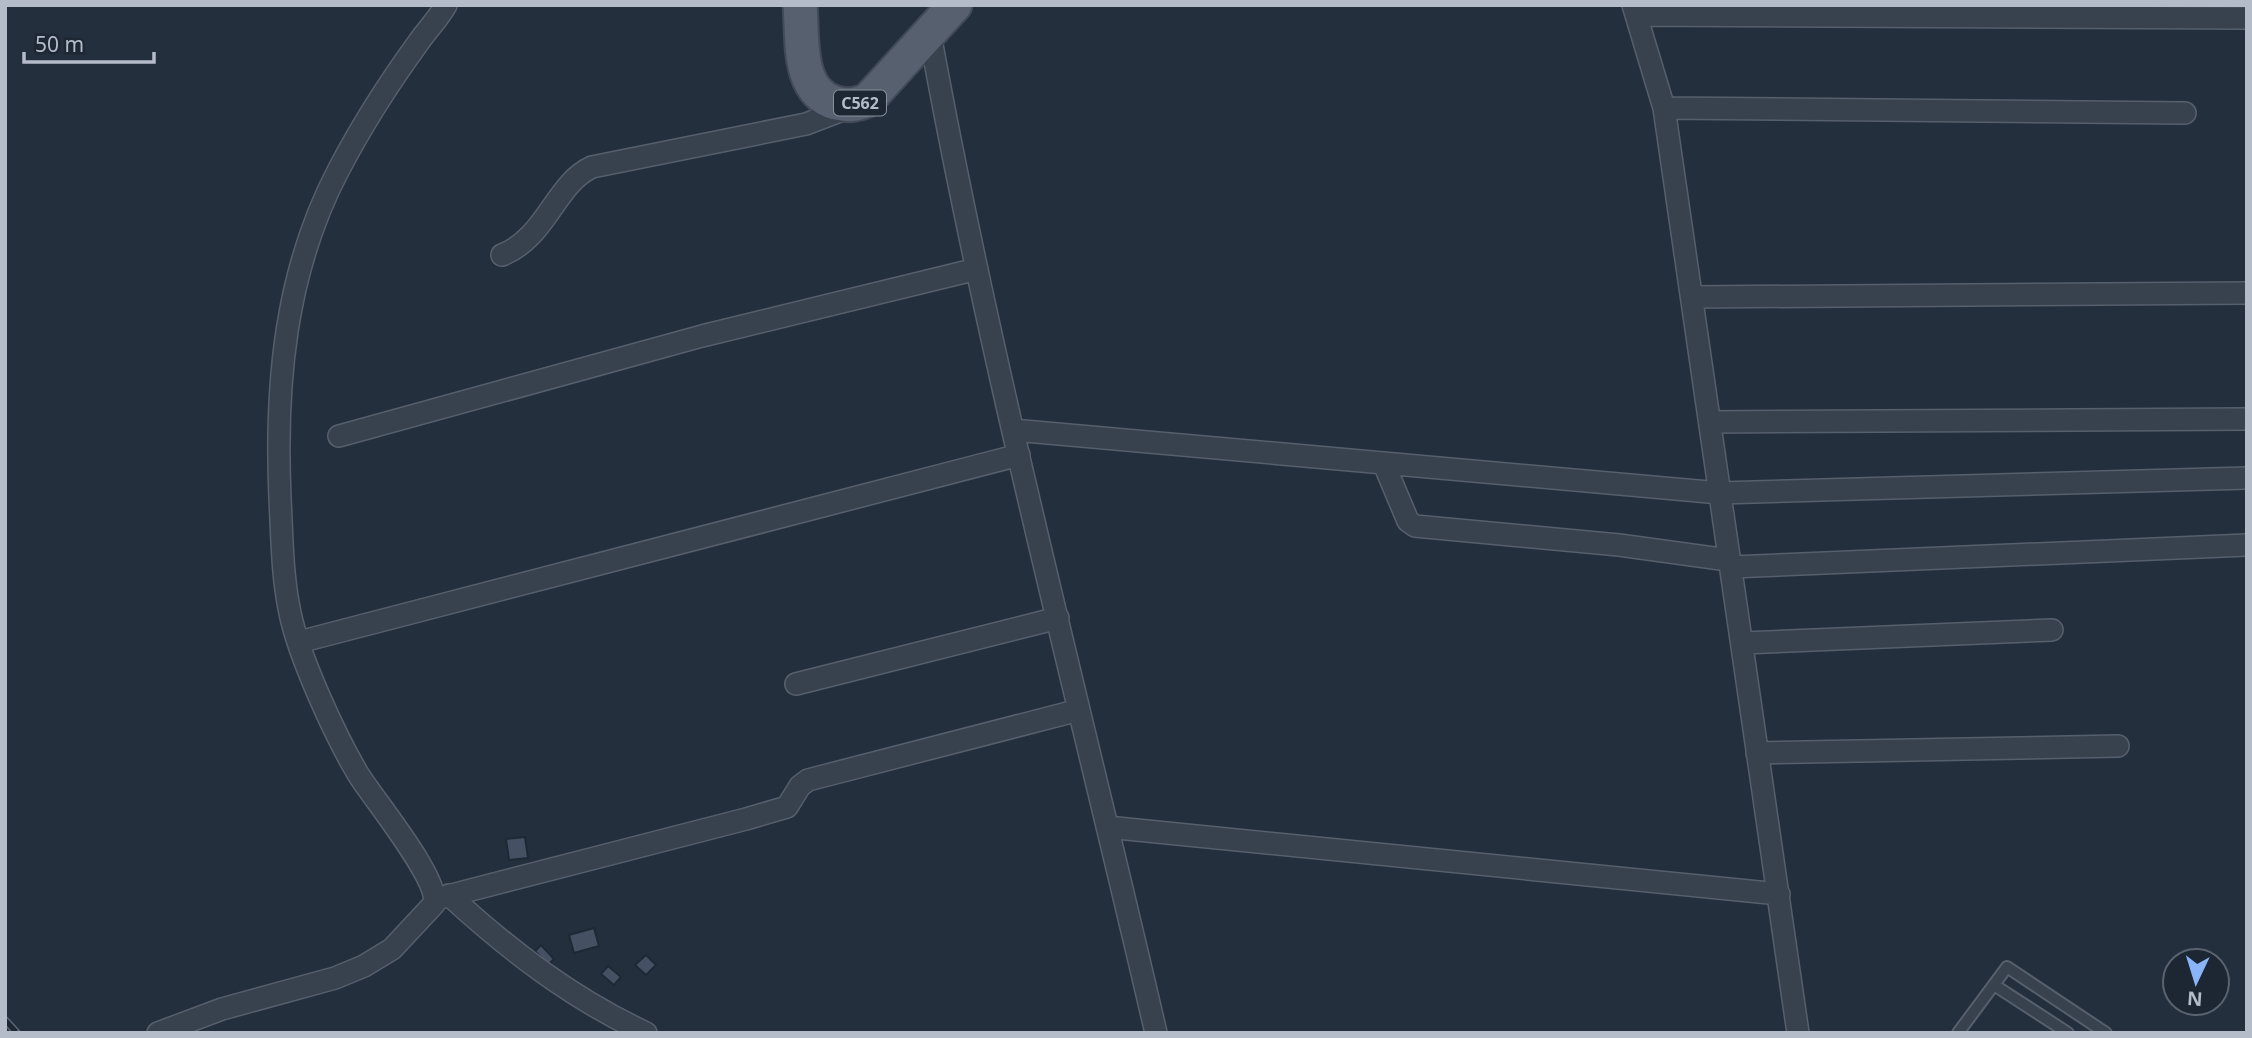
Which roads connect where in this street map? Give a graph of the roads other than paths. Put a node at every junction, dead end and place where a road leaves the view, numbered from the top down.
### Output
1 (446, 5) edge
2 (800, 5) edge
3 (955, 5) edge
4 (1634, 10) edge
5 (2247, 18) edge
6 (930, 34) junction
7 (855, 106) junction
8 (1664, 108) junction
9 (2185, 113) dead end
10 (502, 255) dead end
11 (977, 269) junction
12 (2247, 293) edge
13 (1693, 297) junction
14 (2247, 419) edge
15 (1710, 422) junction
16 (1014, 430) junction
17 (338, 436) dead end
18 (1018, 455) junction
19 (1384, 464) junction
20 (2247, 478) edge
21 (1720, 493) junction
22 (2247, 545) edge
23 (1729, 564) junction
24 (1058, 618) junction
25 (2052, 630) dead end
26 (299, 642) junction
27 (1743, 643) junction
28 (796, 684) dead end
29 (1079, 710) junction
30 (2118, 746) dead end
31 (1757, 753) junction
32 (1107, 827) junction
33 (1779, 894) junction
34 (442, 897) junction
35 (1994, 985) junction
36 (158, 1033) edge
37 (646, 1033) edge
38 (1156, 1033) edge
39 (1798, 1033) edge
40 (1958, 1033) edge
41 (2068, 1033) edge
42 (2106, 1033) edge

1 - 26 street
2 - 7 main road, C562
3 - 6 main road, C562
4 - 5 street
4 - 8 street
6 - 7 main road, C562
6 - 11 street
7 - 10 street
8 - 9 street
8 - 13 street
11 - 16 street
11 - 17 street
12 - 13 street
13 - 15 street
14 - 15 street
15 - 21 street
16 - 18 street
16 - 19 street
18 - 24 street
18 - 26 street
19 - 21 street
19 - 23 street
20 - 21 street
21 - 23 street
22 - 23 street
23 - 27 street
24 - 28 street
24 - 29 street
25 - 27 street
26 - 34 street
27 - 31 street
29 - 32 street
29 - 34 street
30 - 31 street
31 - 33 street
32 - 33 street
32 - 38 street
33 - 39 street
34 - 36 street
34 - 37 street
35 - 40 lane
35 - 41 lane
35 - 42 lane

